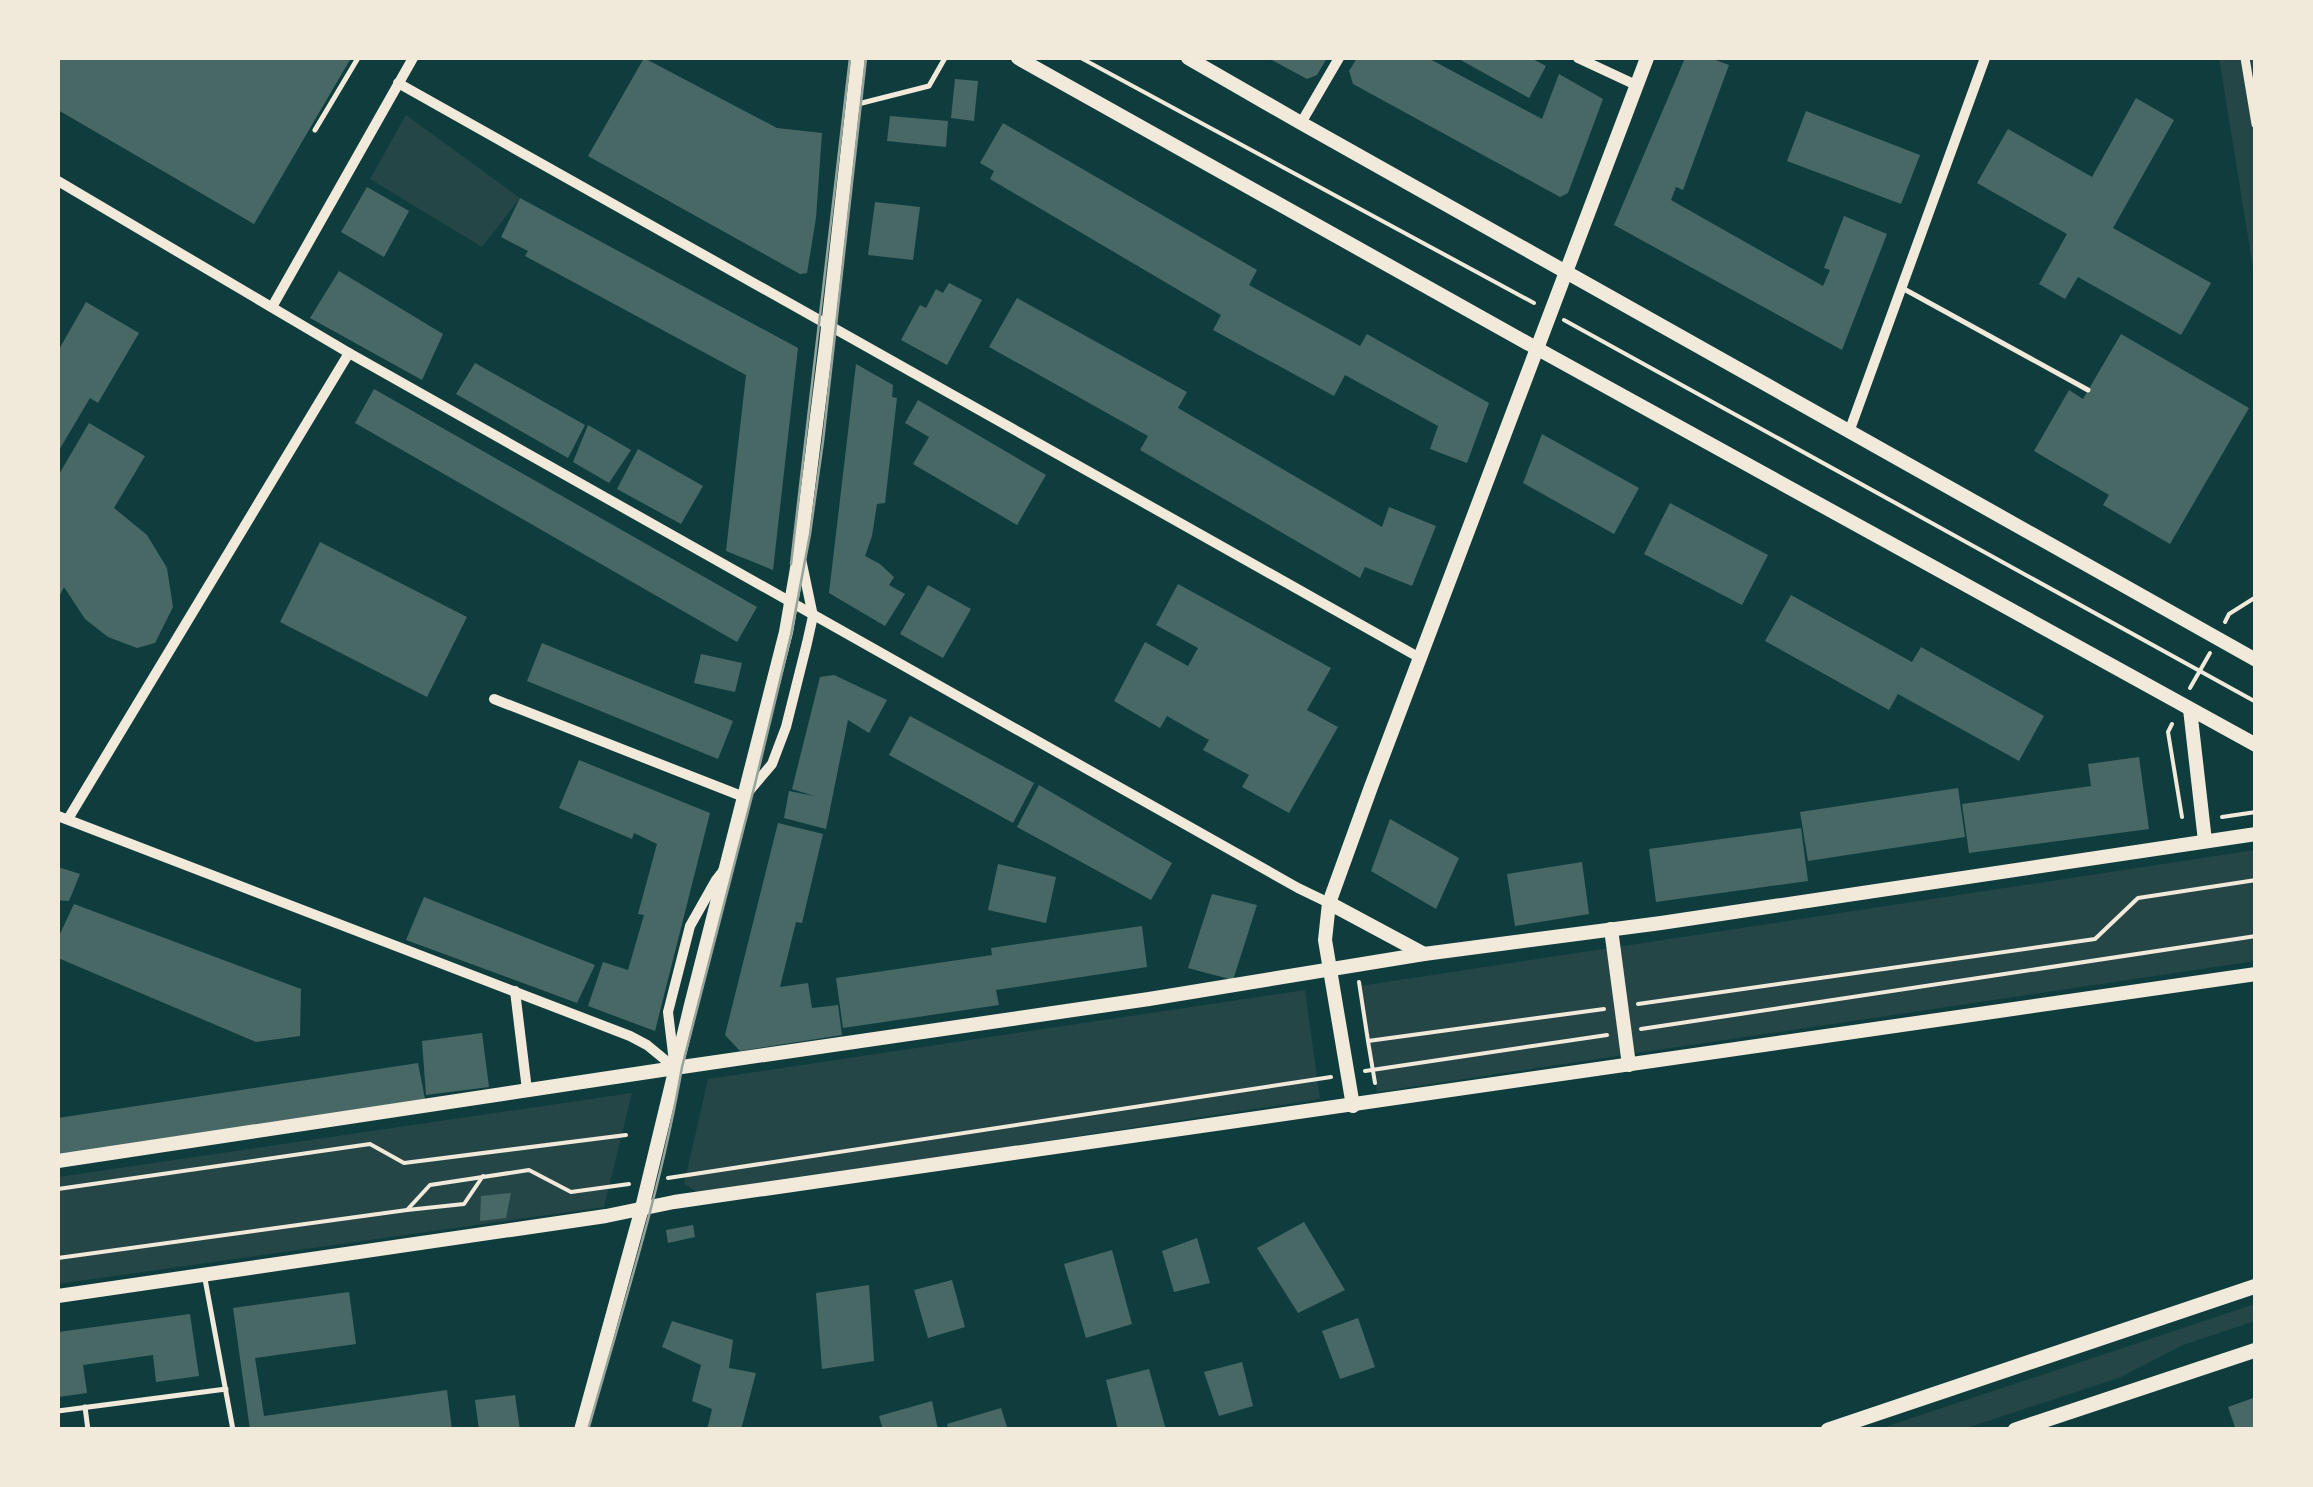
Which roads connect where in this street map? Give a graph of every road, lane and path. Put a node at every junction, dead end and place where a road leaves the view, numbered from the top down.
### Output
1 (358, 58) edge
2 (413, 58) edge
3 (858, 58) edge
4 (945, 58) edge
5 (1018, 58) edge
6 (1081, 58) edge
7 (1188, 58) edge
8 (1339, 58) edge
9 (1578, 58) edge
10 (1647, 58) edge
11 (1985, 58) edge
12 (2245, 58) edge
13 (398, 83) junction
14 (1636, 85) junction
15 (852, 106) junction
16 (1300, 124) junction
17 (2256, 124) edge
18 (315, 130) dead end
19 (58, 181) edge
20 (1564, 272) junction
21 (1902, 287) junction
22 (272, 306) junction
23 (1550, 312) junction
24 (828, 326) junction
25 (1536, 348) junction
26 (350, 353) junction
27 (2088, 390) dead end
28 (1850, 432) junction
29 (800, 551) junction
30 (791, 604) junction
31 (813, 616) junction
32 (1420, 658) junction
33 (2256, 660) edge
34 (494, 699) dead end
35 (2256, 702) edge
36 (2190, 709) junction
37 (2256, 746) edge
38 (744, 797) junction
39 (63, 817) edge
40 (2256, 834) edge
41 (2205, 841) junction
42 (2256, 880) edge
43 (1329, 903) junction
44 (1610, 929) junction
45 (1424, 954) junction
46 (1357, 966) junction
47 (1330, 970) junction
48 (2256, 974) edge
49 (515, 992) junction
50 (1620, 1007) junction
51 (1368, 1042) junction
52 (1629, 1065) junction
53 (675, 1068) junction
54 (527, 1090) junction
55 (1379, 1102) junction
56 (1352, 1106) junction
57 (626, 1135) dead end
58 (58, 1161) edge
59 (58, 1189) edge
60 (642, 1208) junction
61 (407, 1210) junction
62 (58, 1258) edge
63 (204, 1276) junction
64 (2256, 1286) edge
65 (58, 1296) edge
66 (2256, 1350) edge
67 (226, 1388) junction
68 (84, 1407) junction
69 (58, 1412) edge
70 (88, 1430) edge
71 (233, 1430) edge
72 (581, 1430) edge
73 (1828, 1430) edge
74 (2015, 1430) edge

1 - 18 lane
2 - 13 street
3 - 15 street
4 - 15 lane
5 - 25 street
6 - 23 path
7 - 16 street
8 - 16 street
9 - 14 street
10 - 14 street
11 - 21 street
12 - 17 street
13 - 22 street
13 - 24 street
14 - 20 street
15 - 24 street
16 - 20 street
19 - 22 street
20 - 23 street
20 - 28 street
21 - 27 lane
21 - 28 street
22 - 26 street
23 - 25 street
23 - 35 path
24 - 29 street
24 - 32 street
25 - 32 street
25 - 36 street
26 - 30 street
26 - 39 street
28 - 33 street
29 - 30 street
29 - 31 street
30 - 31 street
30 - 38 street
31 - 38 street
31 - 43 street
32 - 43 street
34 - 38 street
36 - 37 street
36 - 41 street
38 - 53 street
39 - 49 street
40 - 41 street
41 - 44 street
42 - 50 path
43 - 45 street
43 - 47 street
44 - 45 street
44 - 50 street
45 - 46 street
46 - 47 street
46 - 51 path
47 - 53 street
47 - 56 street
48 - 52 street
49 - 53 street
49 - 54 street
50 - 51 path
50 - 52 street
51 - 55 path
52 - 55 street
53 - 54 street
53 - 60 street
54 - 58 street
55 - 56 street
56 - 60 street
57 - 59 path
60 - 63 street
60 - 72 street
61 - 61 path
61 - 62 path
63 - 65 street
63 - 67 lane
64 - 73 main road
66 - 74 main road
67 - 68 lane
67 - 71 lane
68 - 69 lane
68 - 70 lane

